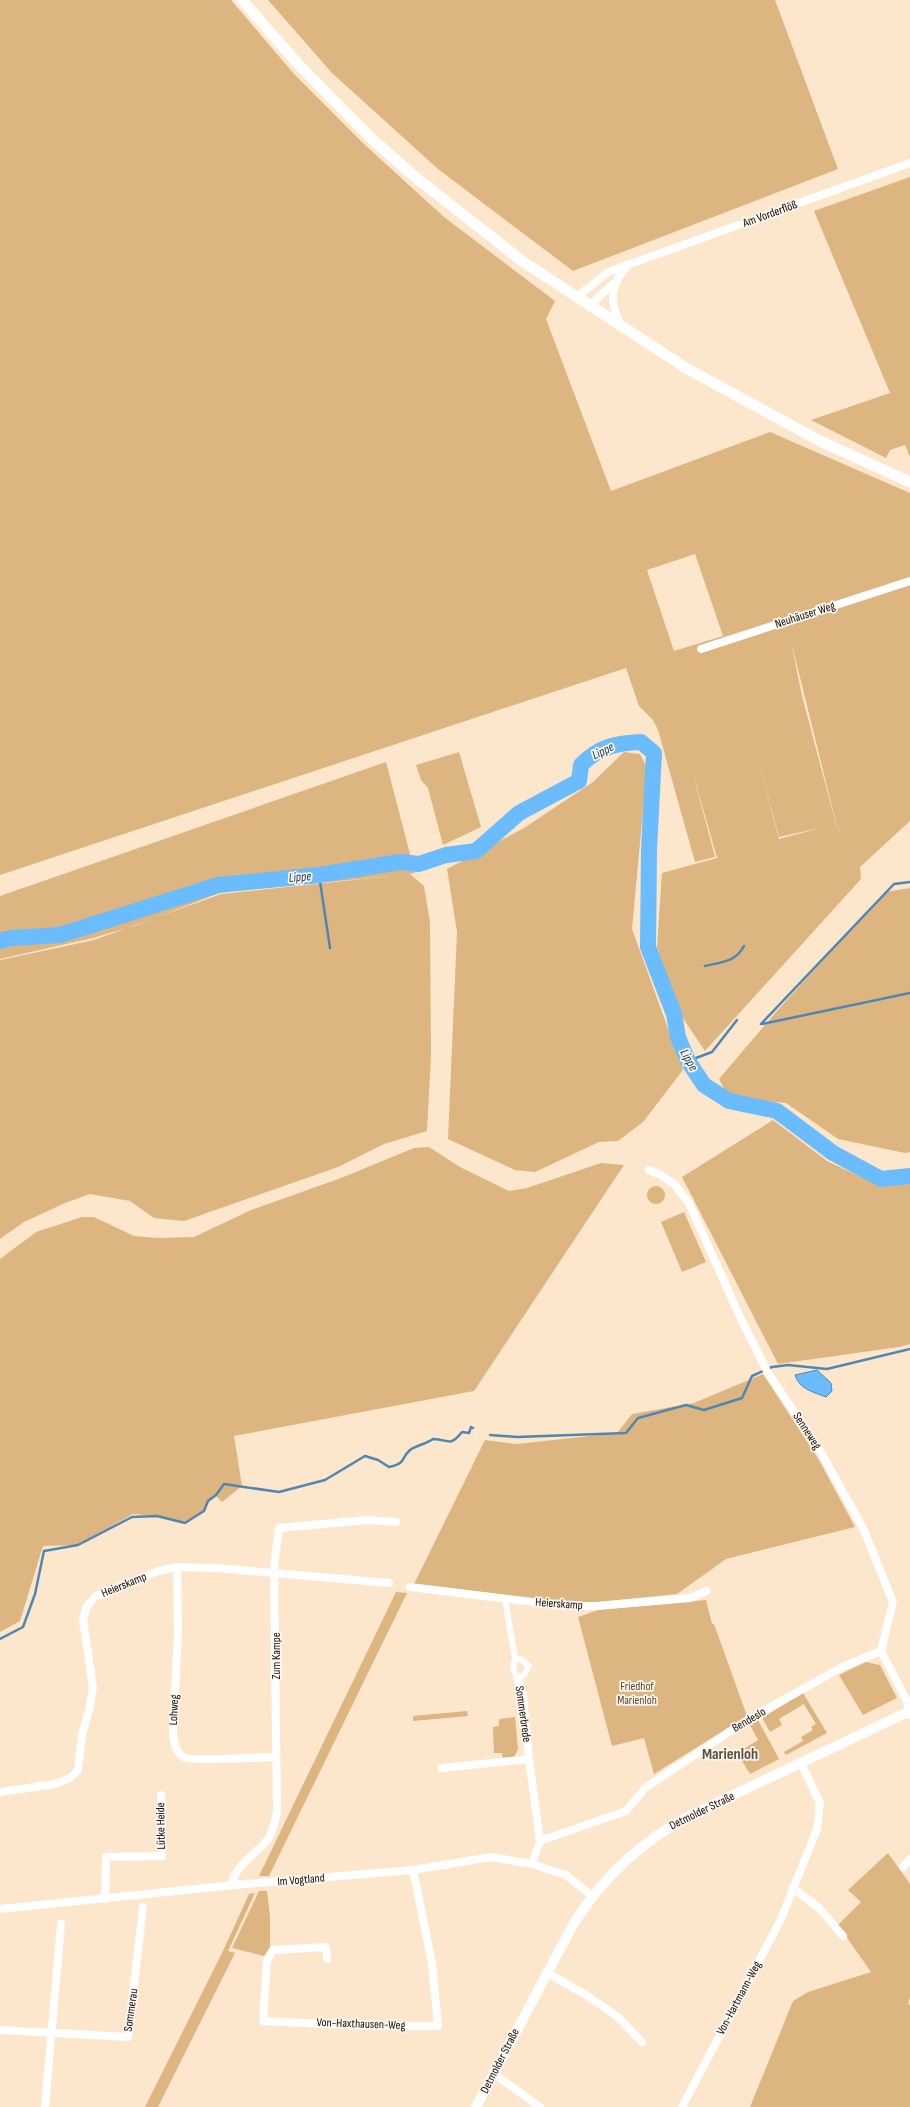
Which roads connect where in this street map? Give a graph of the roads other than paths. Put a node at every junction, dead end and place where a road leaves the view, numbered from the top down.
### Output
1 (242, 0) edge
2 (910, 163) edge
3 (630, 264) junction
4 (617, 280) junction
5 (577, 297) junction
6 (590, 305) junction
7 (621, 326) junction
8 (910, 482) edge
9 (910, 582) edge
10 (700, 649) dead end
11 (649, 1170) dead end
12 (396, 1522) dead end
13 (177, 1567) junction
14 (276, 1573) junction
15 (389, 1583) dead end
16 (410, 1587) dead end
17 (707, 1591) dead end
18 (505, 1600) junction
19 (881, 1651) junction
20 (515, 1658) junction
21 (517, 1678) junction
22 (910, 1713) edge
23 (275, 1757) junction
24 (529, 1759) junction
25 (801, 1763) junction
26 (442, 1768) dead end
27 (0, 1792) edge
28 (160, 1795) dead end
29 (540, 1841) junction
30 (910, 1859) edge
31 (532, 1864) junction
32 (903, 1867) dead end
33 (413, 1870) junction
34 (232, 1885) junction
35 (793, 1888) junction
36 (592, 1896) junction
37 (105, 1899) junction
38 (143, 1907) dead end
39 (0, 1909) edge
40 (61, 1924) dead end
41 (844, 1936) dead end
42 (327, 1959) dead end
43 (546, 1972) junction
44 (0, 2030) edge
45 (51, 2033) junction
46 (642, 2042) dead end
47 (493, 2072) junction
48 (45, 2107) edge
49 (476, 2107) edge
50 (540, 2107) edge
51 (682, 2107) edge

1 - 5 main road
2 - 3 street, Am Vorderflöß
3 - 4 street
3 - 5 street, Am Vorderflöß
4 - 6 street
4 - 7 street
5 - 6 main road
6 - 7 main road
7 - 8 main road
9 - 10 street, Neuhäuser Weg
11 - 19 street, Senneweg
12 - 14 street, Zum Kampe
13 - 14 street, Heierskamp
13 - 23 street, Lohweg
13 - 27 street, Heierskamp
14 - 15 street, Heierskamp
14 - 23 street, Zum Kampe
16 - 18 street, Heierskamp
17 - 18 street, Heierskamp
18 - 20 street, Sommerbrede
19 - 22 street
19 - 29 street, Bendeslo
20 - 21 street, Sommerbrede
20 - 21 street
21 - 24 street, Sommerbrede
22 - 25 street, Detmolder Straße
23 - 34 street, Zum Kampe
24 - 26 street, Sommerbrede
24 - 29 street, Sommerbrede
25 - 35 street, Von-Hartmann-Weg
25 - 36 street, Detmolder Straße
28 - 37 street, Lütke Heide
29 - 31 street, Sommerbrede
30 - 32 street
31 - 33 street, Im Vogtland
31 - 36 street, Im Vogtland
33 - 34 street, Im Vogtland
33 - 42 street, Von-Haxthausen-Weg
34 - 37 street, Im Vogtland
35 - 41 street
35 - 51 street, Von-Hartmann-Weg
36 - 43 street, Detmolder Straße
37 - 39 street, Im Vogtland
38 - 45 street, Sommerau
40 - 45 street
43 - 46 street
43 - 47 street, Detmolder Straße
44 - 45 street, Sommerau
45 - 48 street
47 - 49 street, Detmolder Straße
47 - 50 street

